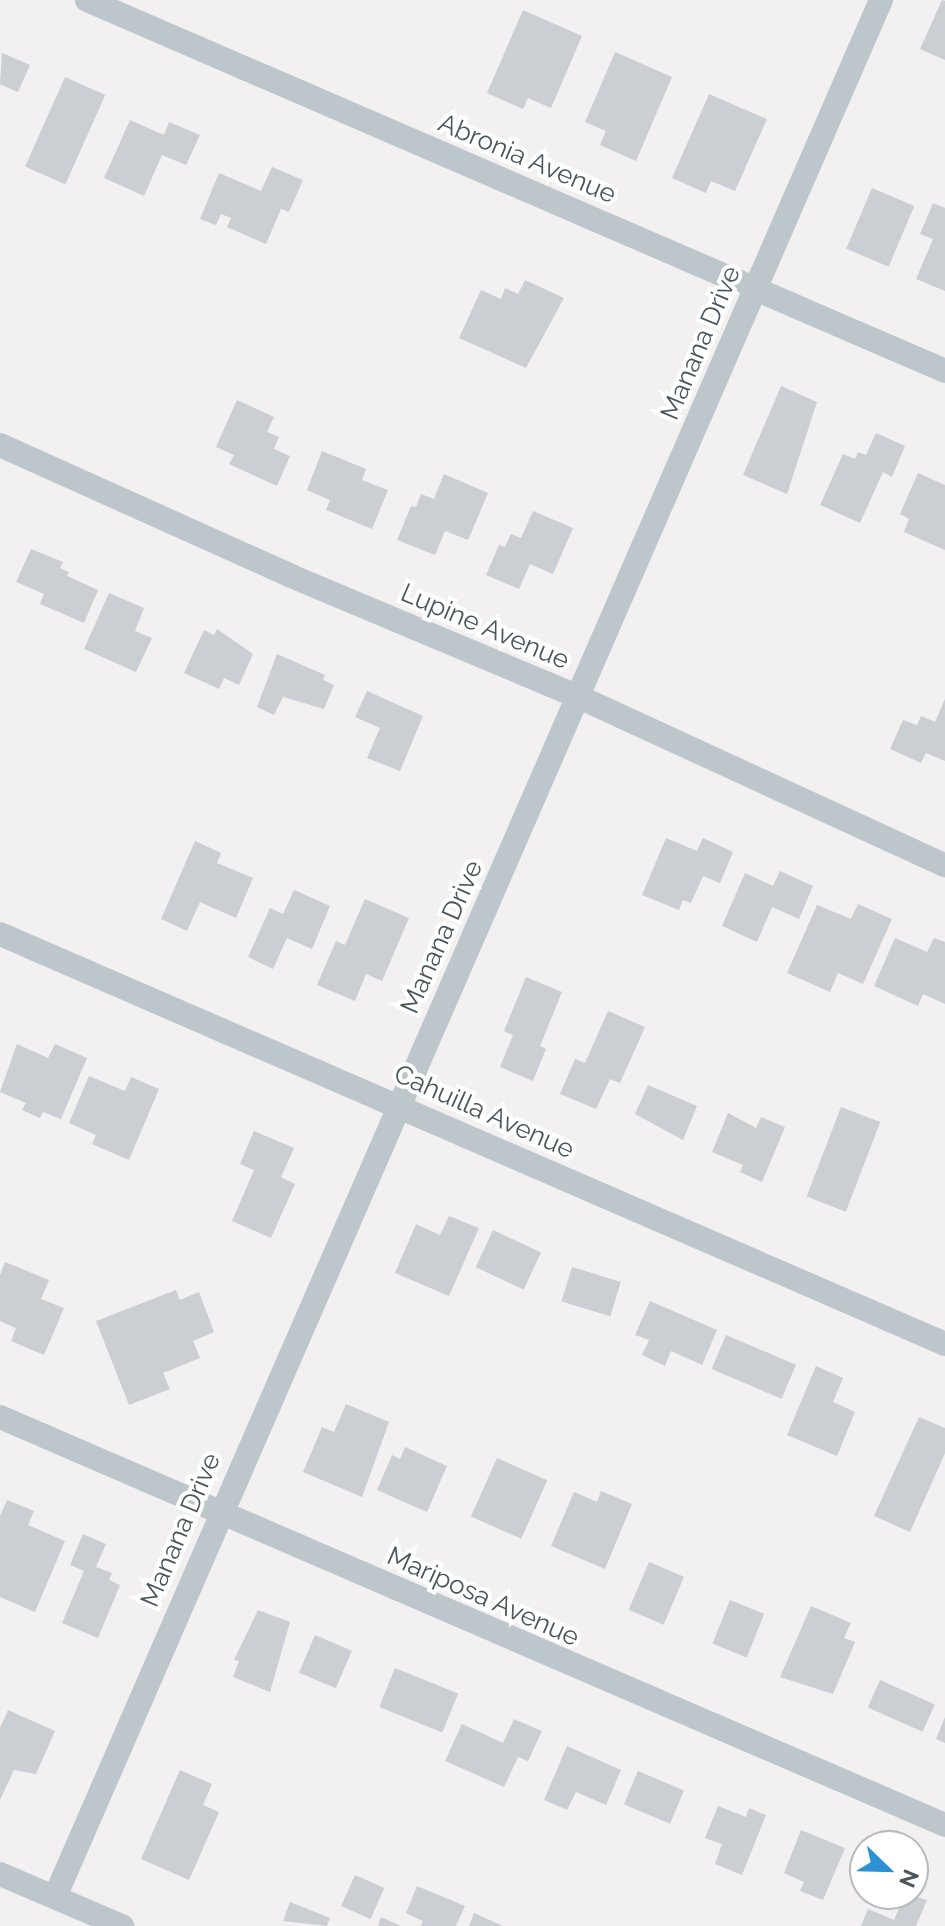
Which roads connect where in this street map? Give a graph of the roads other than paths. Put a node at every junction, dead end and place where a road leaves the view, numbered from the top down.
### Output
1 (87, 0) edge
2 (881, 0) edge
3 (756, 288) junction
4 (945, 371) edge
5 (0, 445) edge
6 (579, 697) junction
7 (945, 865) edge
8 (0, 934) edge
9 (399, 1105) junction
10 (945, 1344) edge
11 (0, 1417) edge
12 (219, 1512) junction
13 (945, 1825) edge
14 (0, 1874) edge
15 (55, 1897) junction
16 (122, 1926) edge

1 - 3 street, Abronia Avenue
2 - 3 street, Manana Drive
3 - 4 street, Abronia Avenue
3 - 6 street, Manana Drive
5 - 6 street, Lupine Avenue
6 - 7 street, Lupine Avenue
6 - 9 street, Manana Drive
8 - 9 street, Cahuilla Avenue
9 - 10 street, Cahuilla Avenue
9 - 12 street, Manana Drive
11 - 12 street, Mariposa Avenue
12 - 13 street, Mariposa Avenue
12 - 15 street, Manana Drive
14 - 15 street
15 - 16 street

